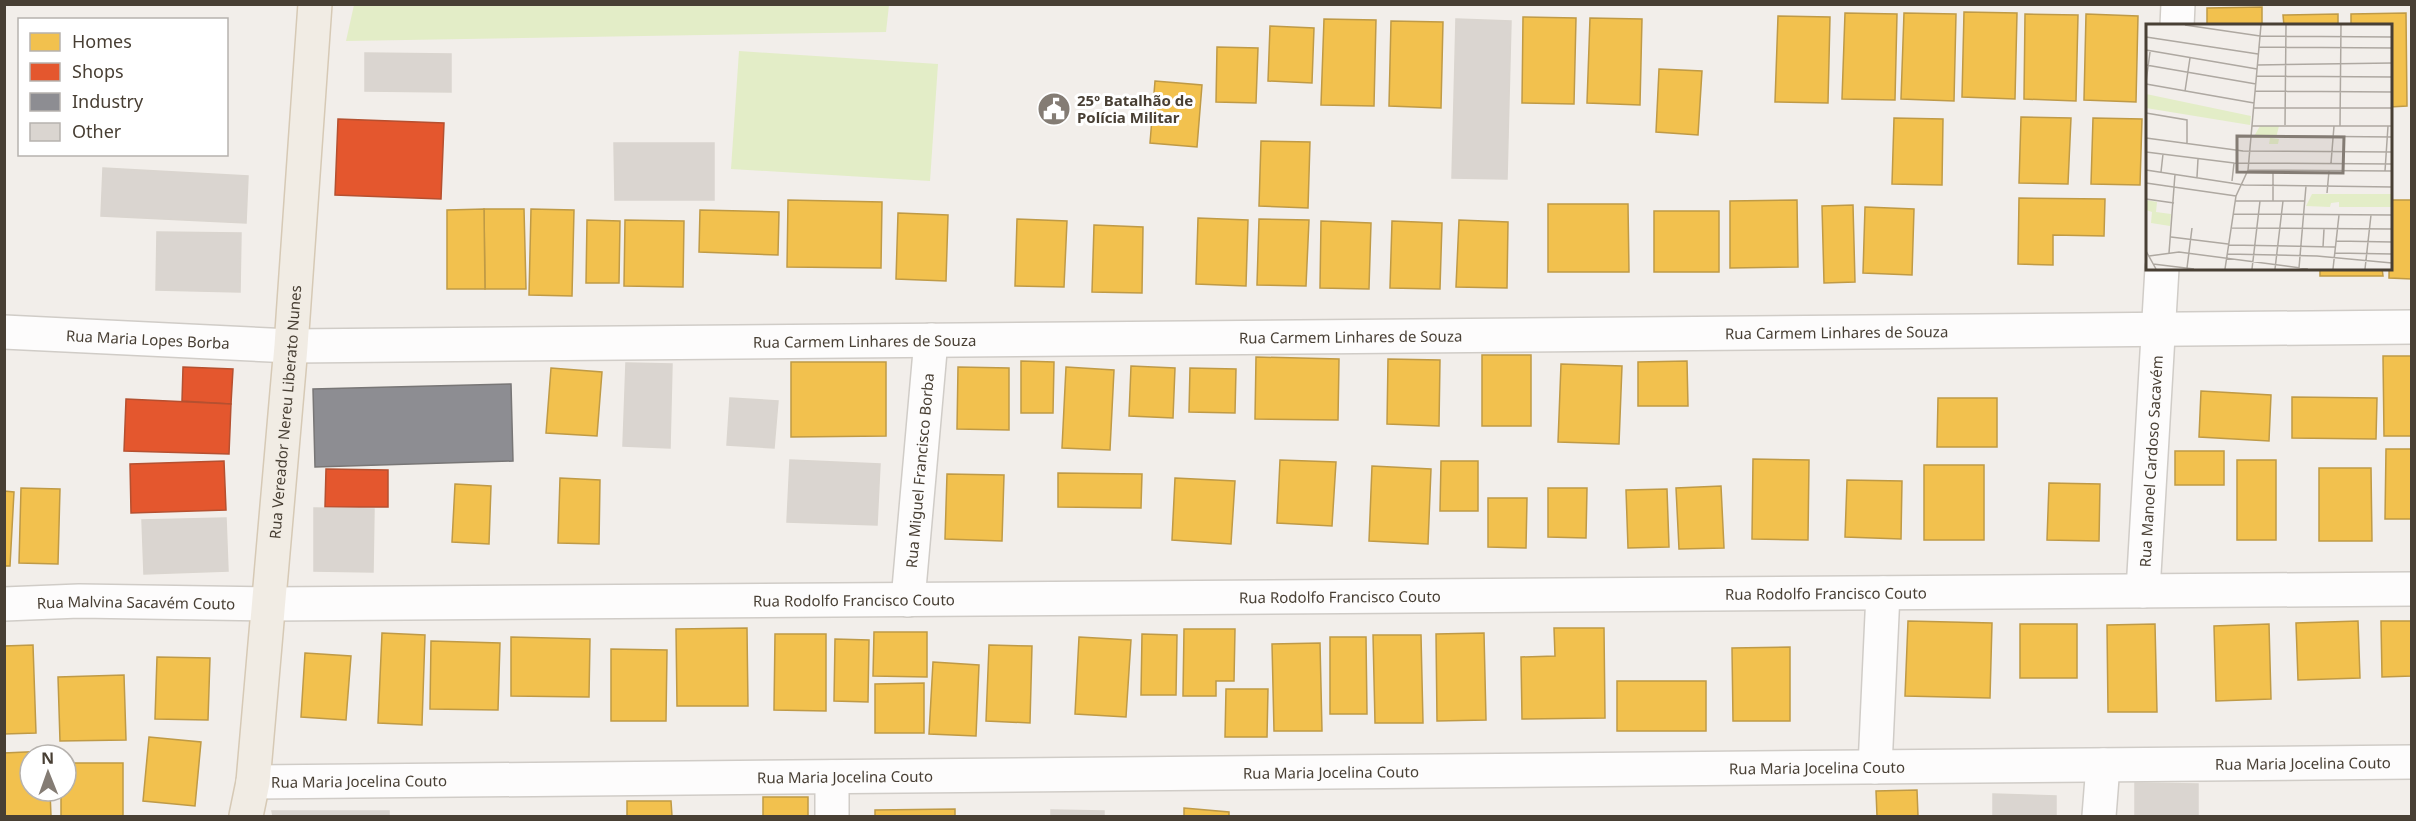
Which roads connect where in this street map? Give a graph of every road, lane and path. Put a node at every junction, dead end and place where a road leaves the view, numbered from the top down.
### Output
1 (315, 4) edge
2 (2178, 4) edge
3 (2177, 24) edge
4 (2163, 270) edge
5 (2412, 327) edge
6 (2159, 330) junction
7 (4, 332) edge
8 (931, 340) junction
9 (291, 346) junction
10 (2412, 589) edge
11 (2143, 591) junction
12 (1883, 593) junction
13 (908, 600) junction
14 (4, 604) edge
15 (269, 604) junction
16 (2412, 762) edge
17 (2103, 765) junction
18 (1875, 767) junction
19 (832, 777) junction
20 (252, 782) junction
21 (246, 816) edge
22 (832, 816) edge
23 (2099, 816) edge

1 - 9 main road, Rua Vereador Nereu Liberato Nunes
2 - 3 street
4 - 6 street, Rua Manoel Cardoso Sacavém
5 - 6 street, Rua Carmem Linhares de Souza
6 - 8 street, Rua Carmem Linhares de Souza
6 - 11 street, Rua Manoel Cardoso Sacavém
7 - 9 street, Rua Maria Lopes Borba
8 - 9 street, Rua Carmem Linhares de Souza
8 - 13 street, Rua Miguel Francisco Borba
9 - 15 main road, Rua Vereador Nereu Liberato Nunes
10 - 11 street, Rua Rodolfo Francisco Couto
11 - 12 street, Rua Rodolfo Francisco Couto
12 - 13 street, Rua Rodolfo Francisco Couto
12 - 18 street
13 - 15 street, Rua Rodolfo Francisco Couto
14 - 15 street, Rua Malvina Sacavém Couto
15 - 20 main road, Rua Vereador Nereu Liberato Nunes
16 - 17 street, Rua Maria Jocelina Couto
17 - 18 street, Rua Maria Jocelina Couto
17 - 23 street
18 - 19 street, Rua Maria Jocelina Couto
19 - 20 street, Rua Maria Jocelina Couto
19 - 22 street
20 - 21 main road, Rua Vereador Nereu Liberato Nunes

